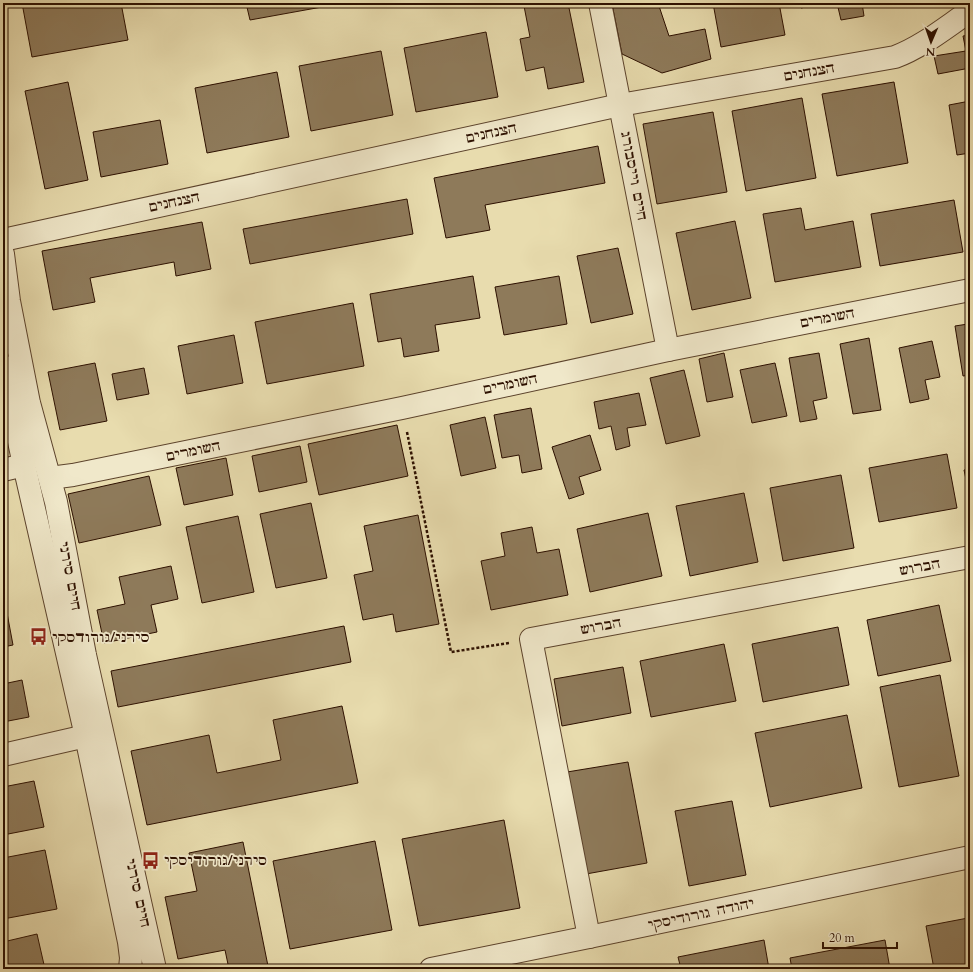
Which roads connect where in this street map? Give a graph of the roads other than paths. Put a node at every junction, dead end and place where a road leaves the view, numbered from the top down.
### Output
1 (600, 3) edge
2 (970, 11) edge
3 (620, 104) junction
4 (3, 240) edge
5 (3, 254) edge
6 (970, 290) edge
7 (668, 350) junction
8 (3, 366) edge
9 (24, 465) junction
10 (3, 470) edge
11 (50, 478) junction
12 (970, 557) edge
13 (86, 736) junction
14 (3, 755) edge
15 (970, 857) edge
16 (589, 937) junction
17 (130, 969) edge
18 (156, 969) edge
19 (431, 969) edge

1 - 3 street, חיים וייסבורג
2 - 3 street, הצנחנים
3 - 4 street, הצנחנים
3 - 7 street, חיים וייסבורג
5 - 11 street, חיים סירני
6 - 7 street, השומרים
7 - 11 street, השומרים
8 - 9 street, חיים סירני
9 - 10 street
9 - 13 street, חיים סירני
11 - 18 street, חיים סירני
12 - 16 street, הברוש
13 - 14 street
13 - 17 street, חיים סירני
15 - 16 street, יהודה גורודיסקי
16 - 19 street, יהודה גורודיסקי

